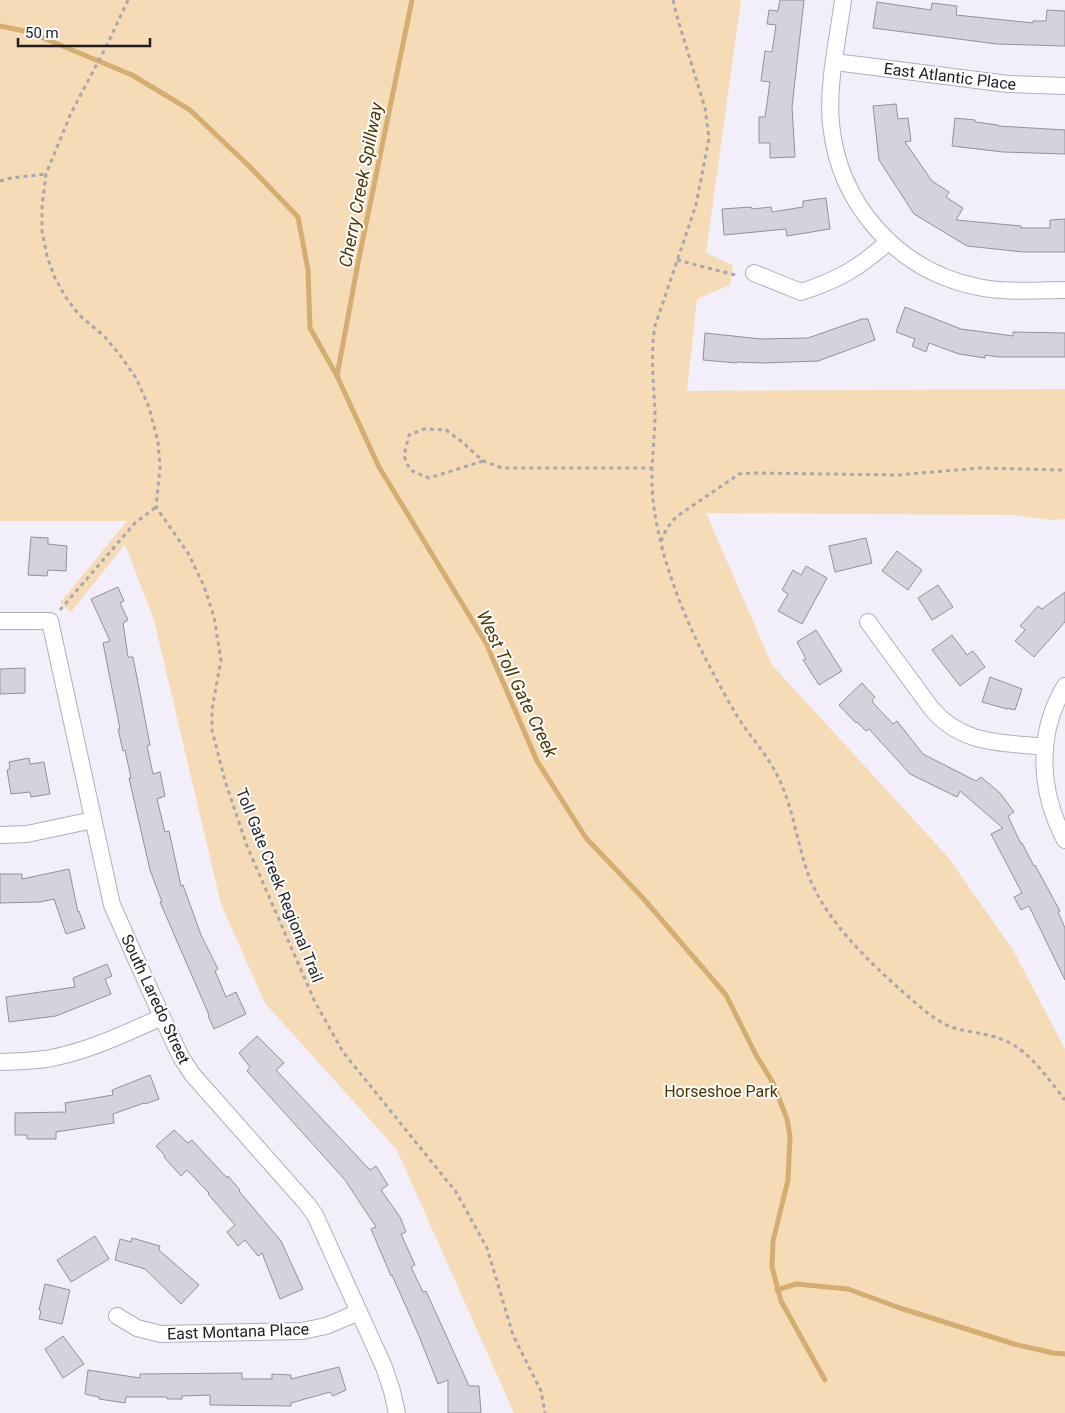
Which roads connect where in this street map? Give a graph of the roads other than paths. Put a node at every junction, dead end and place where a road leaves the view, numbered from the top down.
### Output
1 (843, 0) edge
2 (835, 62) junction
3 (1065, 86) edge
4 (888, 242) junction
5 (754, 273) road end
6 (1065, 290) edge
7 (0, 621) edge
8 (868, 622) dead end
9 (1065, 686) edge
10 (1044, 747) junction
11 (93, 820) junction
12 (0, 835) edge
13 (1065, 840) edge
14 (162, 1017) junction
15 (0, 1062) edge
16 (359, 1312) junction
17 (117, 1316) dead end
18 (396, 1413) edge

1 - 2 street
2 - 3 street, East Atlantic Place
2 - 4 street
4 - 5 street
4 - 6 street
7 - 11 street, South Laredo Street
8 - 10 street
9 - 10 street
10 - 13 street
11 - 12 street
11 - 14 street, South Laredo Street
14 - 15 street
14 - 16 street, South Laredo Street
16 - 17 street, East Montana Place
16 - 18 street, South Laredo Street

